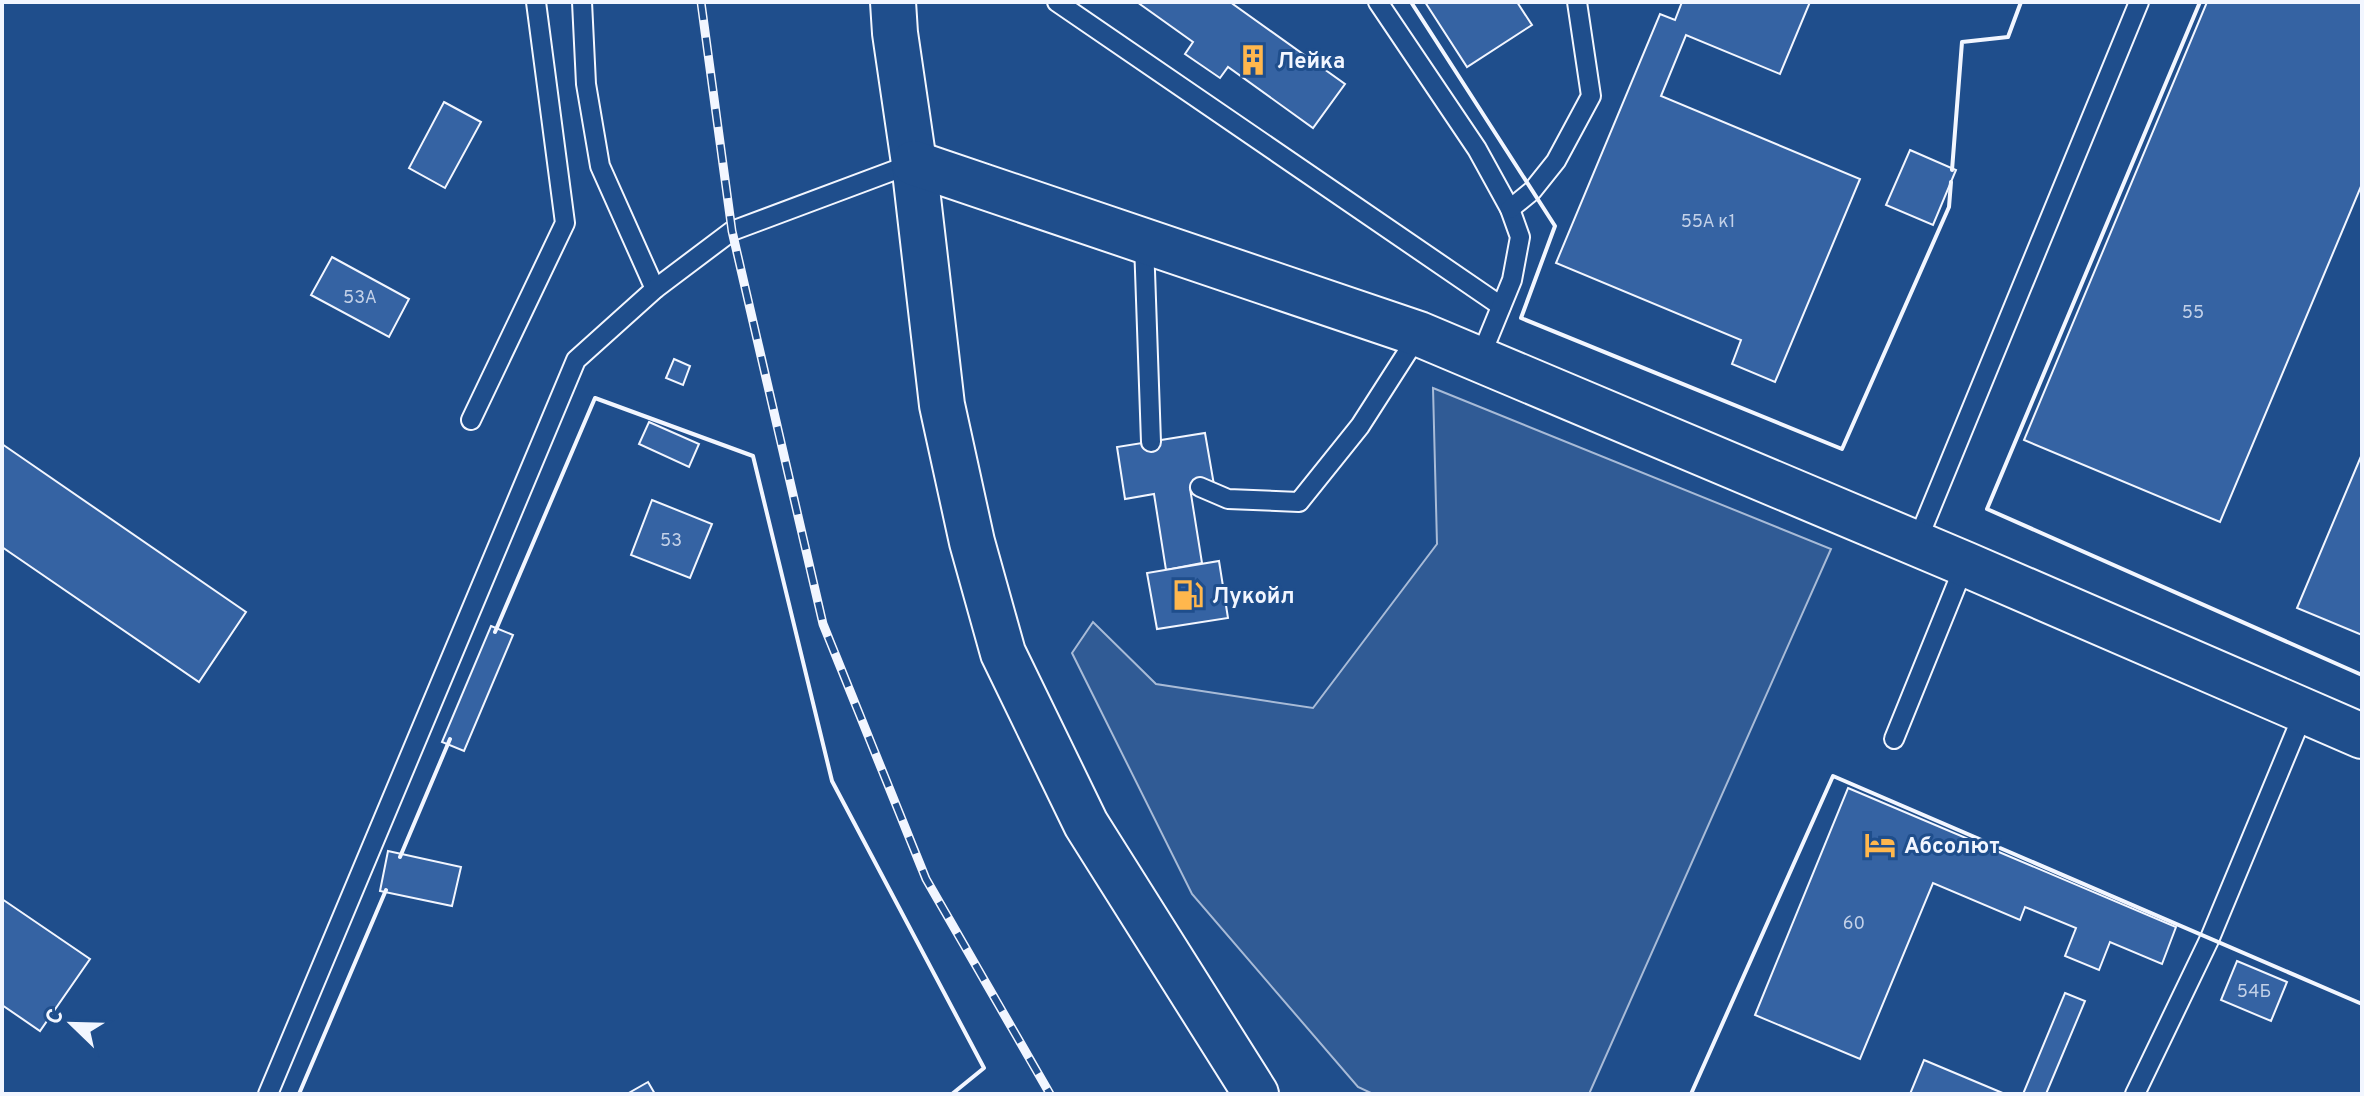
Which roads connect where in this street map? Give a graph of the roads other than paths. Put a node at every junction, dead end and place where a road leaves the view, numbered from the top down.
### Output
1 (536, 2) edge
2 (582, 2) edge
3 (893, 2) edge
4 (1057, 2) edge
5 (1378, 2) edge
6 (1577, 2) edge
7 (2139, 2) edge
8 (914, 163) junction
9 (1510, 209) junction
10 (1144, 240) junction
11 (655, 289) junction
12 (1501, 306) junction
13 (1419, 334) junction
14 (1480, 358) junction
15 (471, 420) dead end
16 (1151, 442) dead end
17 (1200, 487) dead end
18 (1916, 544) junction
19 (1965, 564) junction
20 (2304, 712) junction
21 (2362, 736) edge
22 (1894, 739) dead end
23 (268, 1094) edge
24 (1256, 1094) edge
25 (2135, 1094) edge

1 - 15 lane
2 - 11 lane
3 - 8 street
4 - 12 lane
5 - 9 lane
6 - 9 lane
7 - 18 lane
8 - 10 street
8 - 11 lane
8 - 24 street
9 - 12 lane
10 - 13 street
10 - 16 lane
11 - 23 lane
12 - 14 lane
13 - 14 street
13 - 17 lane
14 - 18 street
18 - 19 street
19 - 20 street
19 - 22 lane
20 - 21 street
20 - 25 lane

